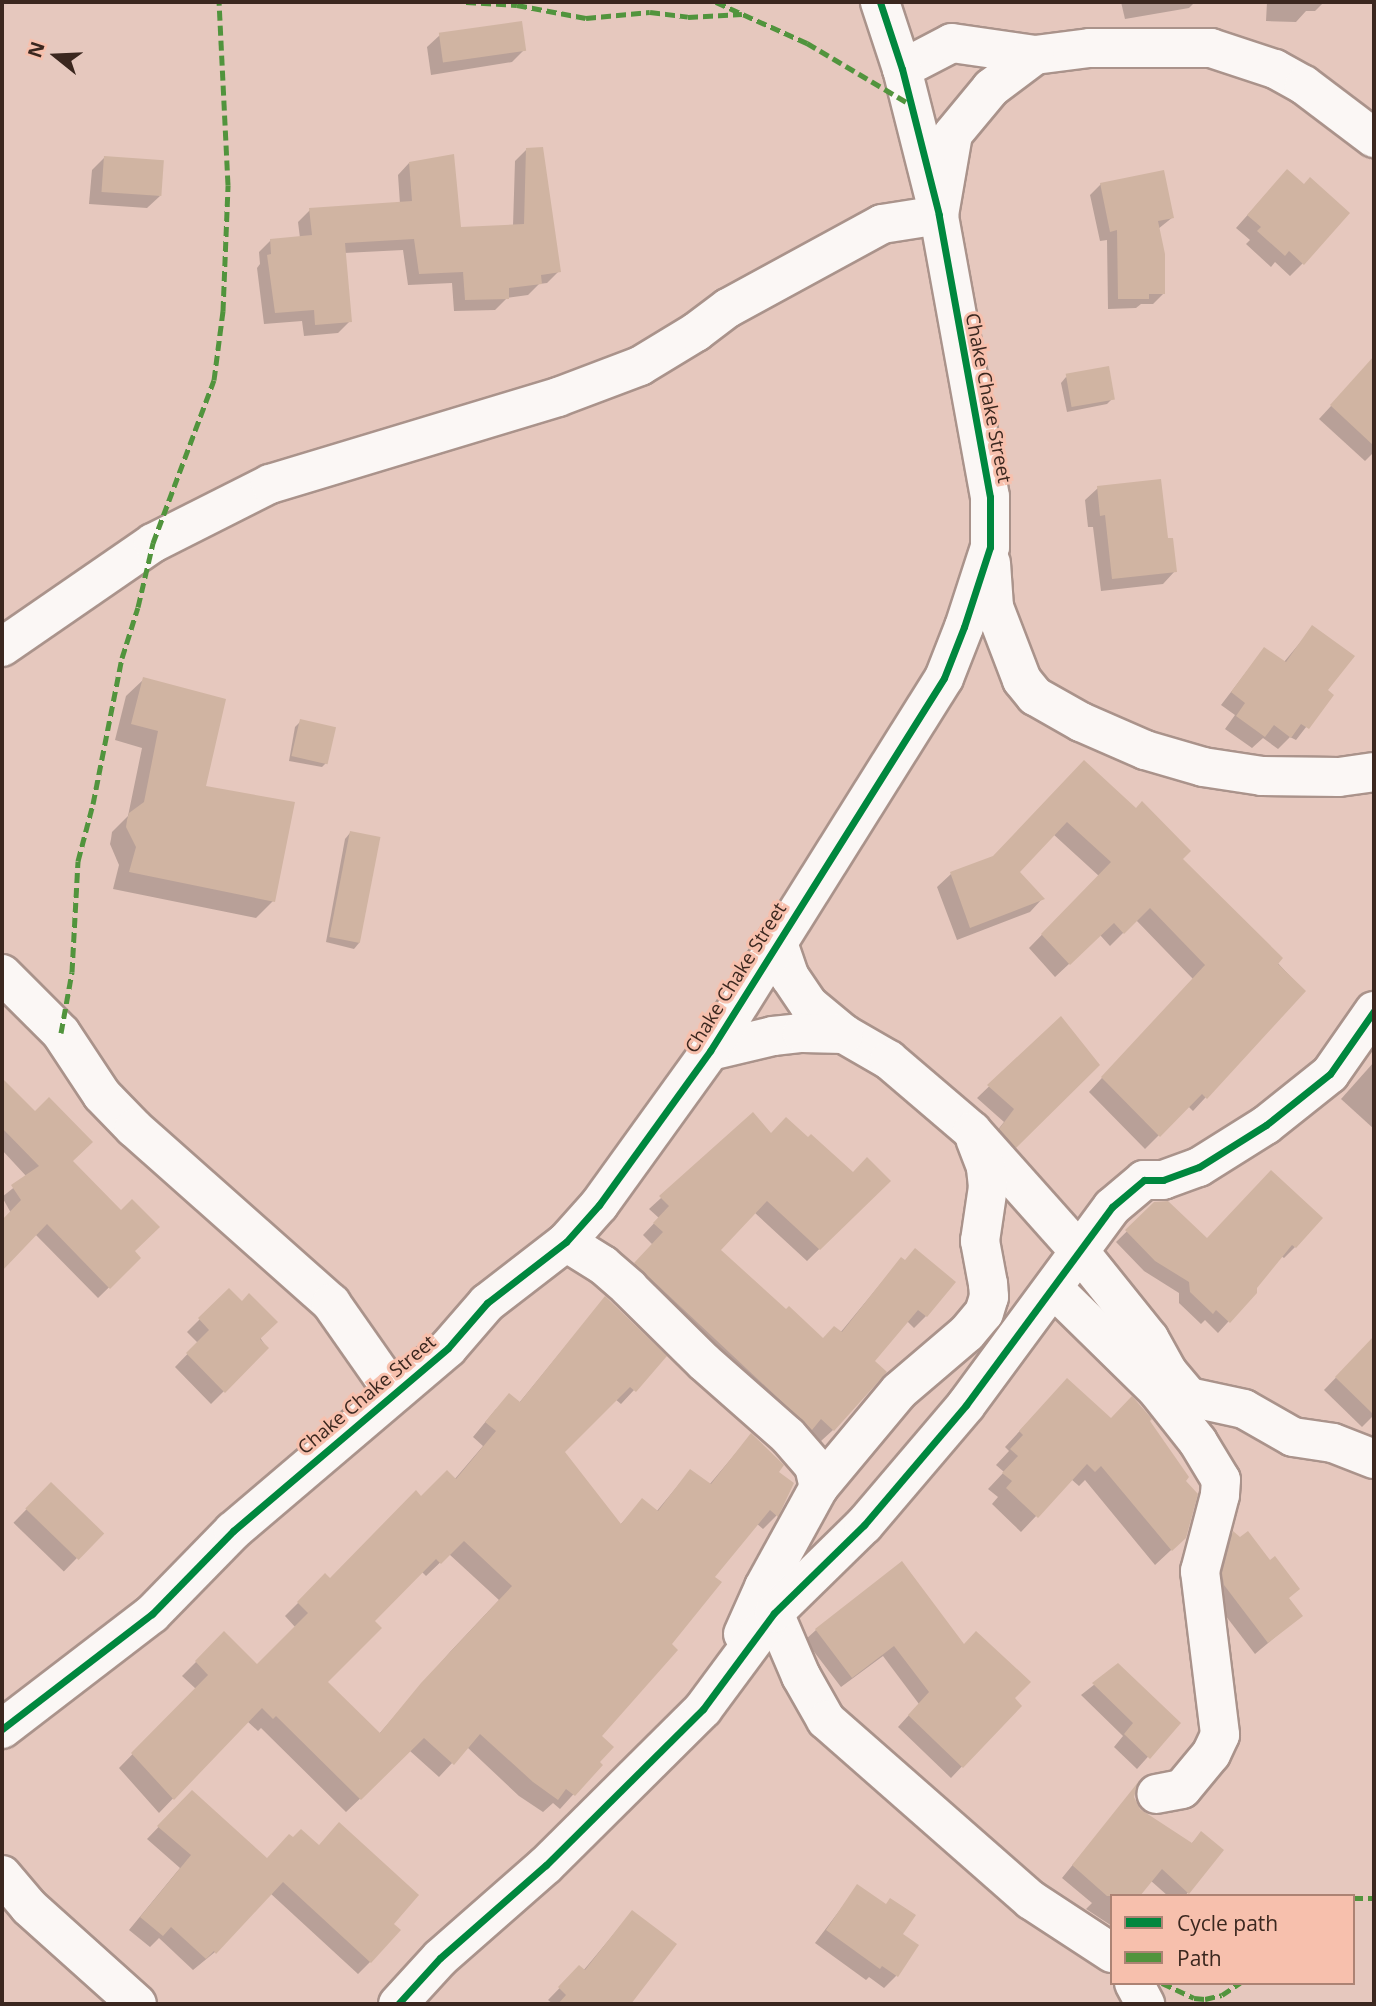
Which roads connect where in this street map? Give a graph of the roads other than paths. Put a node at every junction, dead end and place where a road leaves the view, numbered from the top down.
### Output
1 (880, 2) edge
2 (1035, 55) junction
3 (902, 69) junction
4 (1374, 138) edge
5 (939, 215) junction
6 (990, 547) junction
7 (2, 647) edge
8 (1374, 772) edge
9 (777, 940) junction
10 (2, 974) edge
11 (1374, 1012) edge
12 (844, 1034) junction
13 (710, 1051) junction
14 (972, 1131) junction
15 (566, 1242) junction
16 (1079, 1251) junction
17 (1053, 1287) junction
18 (394, 1393) junction
19 (1174, 1394) junction
20 (1374, 1460) edge
21 (819, 1487) junction
22 (774, 1614) junction
23 (722, 1684) junction
24 (2, 1729) edge
25 (1156, 1794) dead end
26 (2, 1875) edge
27 (1110, 1953) edge
28 (1136, 1985) edge
29 (137, 2004) edge
30 (398, 2004) edge
31 (1145, 2004) edge

1 - 3 street, Chake Chake Street
2 - 3 street
2 - 4 street
2 - 5 street
3 - 5 street, Chake Chake Street
5 - 6 street, Chake Chake Street
5 - 7 street
6 - 8 street
6 - 9 street, Chake Chake Street
9 - 12 street
9 - 13 street, Chake Chake Street
10 - 18 street
11 - 16 street
12 - 13 street
12 - 14 street
13 - 15 street, Chake Chake Street
14 - 16 street
14 - 21 street
15 - 18 street, Chake Chake Street
15 - 21 street
16 - 17 street
16 - 19 street
17 - 19 street
17 - 22 street
18 - 24 street, Chake Chake Street
19 - 20 street
19 - 25 street
21 - 23 street
22 - 23 street
22 - 27 street
23 - 30 street
26 - 29 street
28 - 31 street

